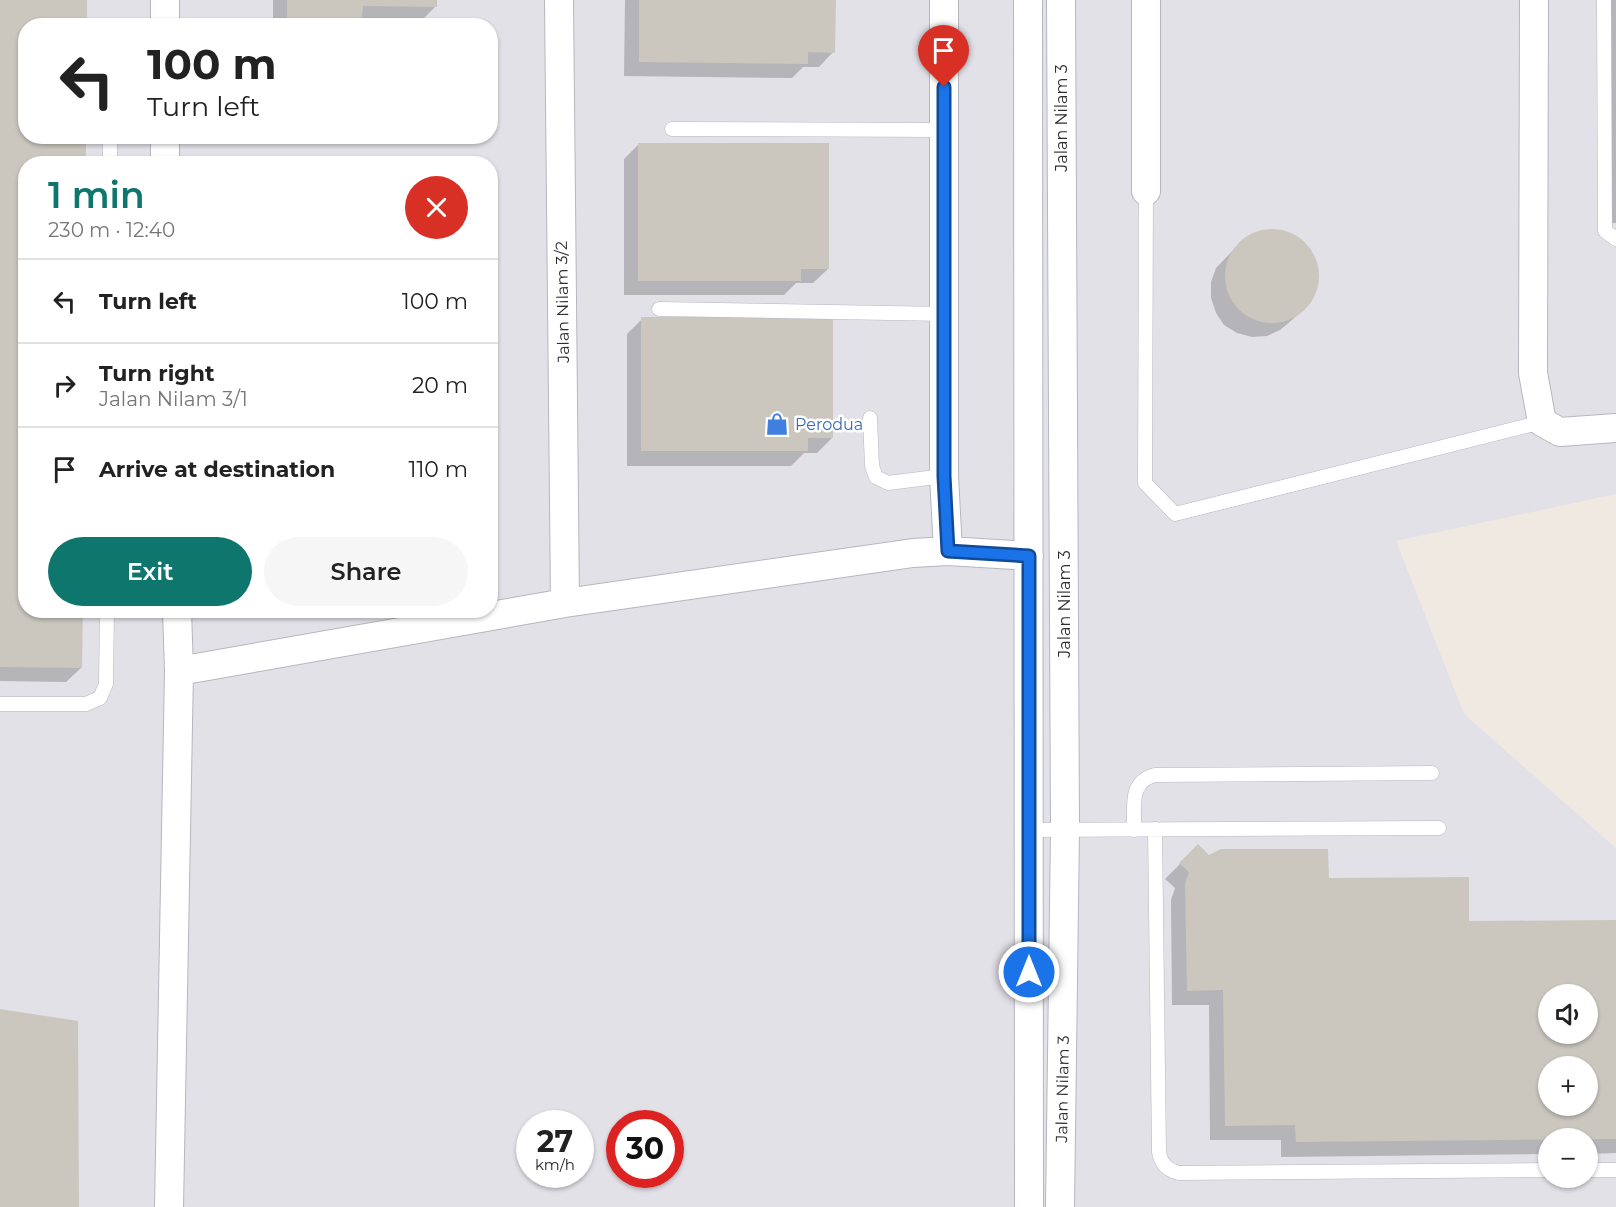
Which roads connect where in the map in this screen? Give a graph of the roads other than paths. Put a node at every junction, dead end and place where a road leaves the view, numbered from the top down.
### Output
1 (165, 0) edge
2 (559, 0) edge
3 (944, 0) edge
4 (1028, 0) edge
5 (1061, 0) edge
6 (1146, 0) edge
7 (1534, 0) edge
8 (1604, 0) edge
9 (165, 18) edge
10 (672, 129) dead end
11 (944, 130) junction
12 (1146, 191) joint
13 (1616, 239) edge
14 (659, 309) dead end
15 (945, 314) junction
16 (870, 418) dead end
17 (1542, 422) junction
18 (1616, 428) edge
19 (944, 476) junction
20 (948, 551) junction
21 (1029, 556) junction
22 (566, 603) junction
23 (498, 615) edge
24 (107, 618) edge
25 (177, 618) edge
26 (481, 618) edge
27 (180, 671) junction
28 (0, 704) edge
29 (1432, 774) dead end
30 (1438, 828) dead end
31 (1155, 829) junction
32 (1030, 830) junction
33 (1065, 830) junction
34 (1134, 830) junction
35 (1538, 1170) edge
36 (1598, 1170) edge
37 (1616, 1170) edge
38 (169, 1207) edge
39 (1029, 1207) edge
40 (1060, 1207) edge

1 - 9 street
2 - 22 street, Jalan Nilam 3/2
3 - 11 street
4 - 21 street, Jalan Nilam 3
5 - 33 street, Jalan Nilam 3
6 - 12 street
7 - 17 street
8 - 13 lane
10 - 11 lane
11 - 15 street
12 - 17 lane
14 - 15 lane
15 - 19 street
16 - 19 lane
17 - 18 street
19 - 20 street
20 - 21 street
20 - 22 street
21 - 32 street, Jalan Nilam 3
22 - 23 street
24 - 28 lane
25 - 27 street
26 - 27 street
27 - 38 street
29 - 34 lane
30 - 31 lane
31 - 34 lane
31 - 35 lane
32 - 33 lane
32 - 39 street, Jalan Nilam 3
33 - 34 lane
33 - 40 street, Jalan Nilam 3
36 - 37 lane

